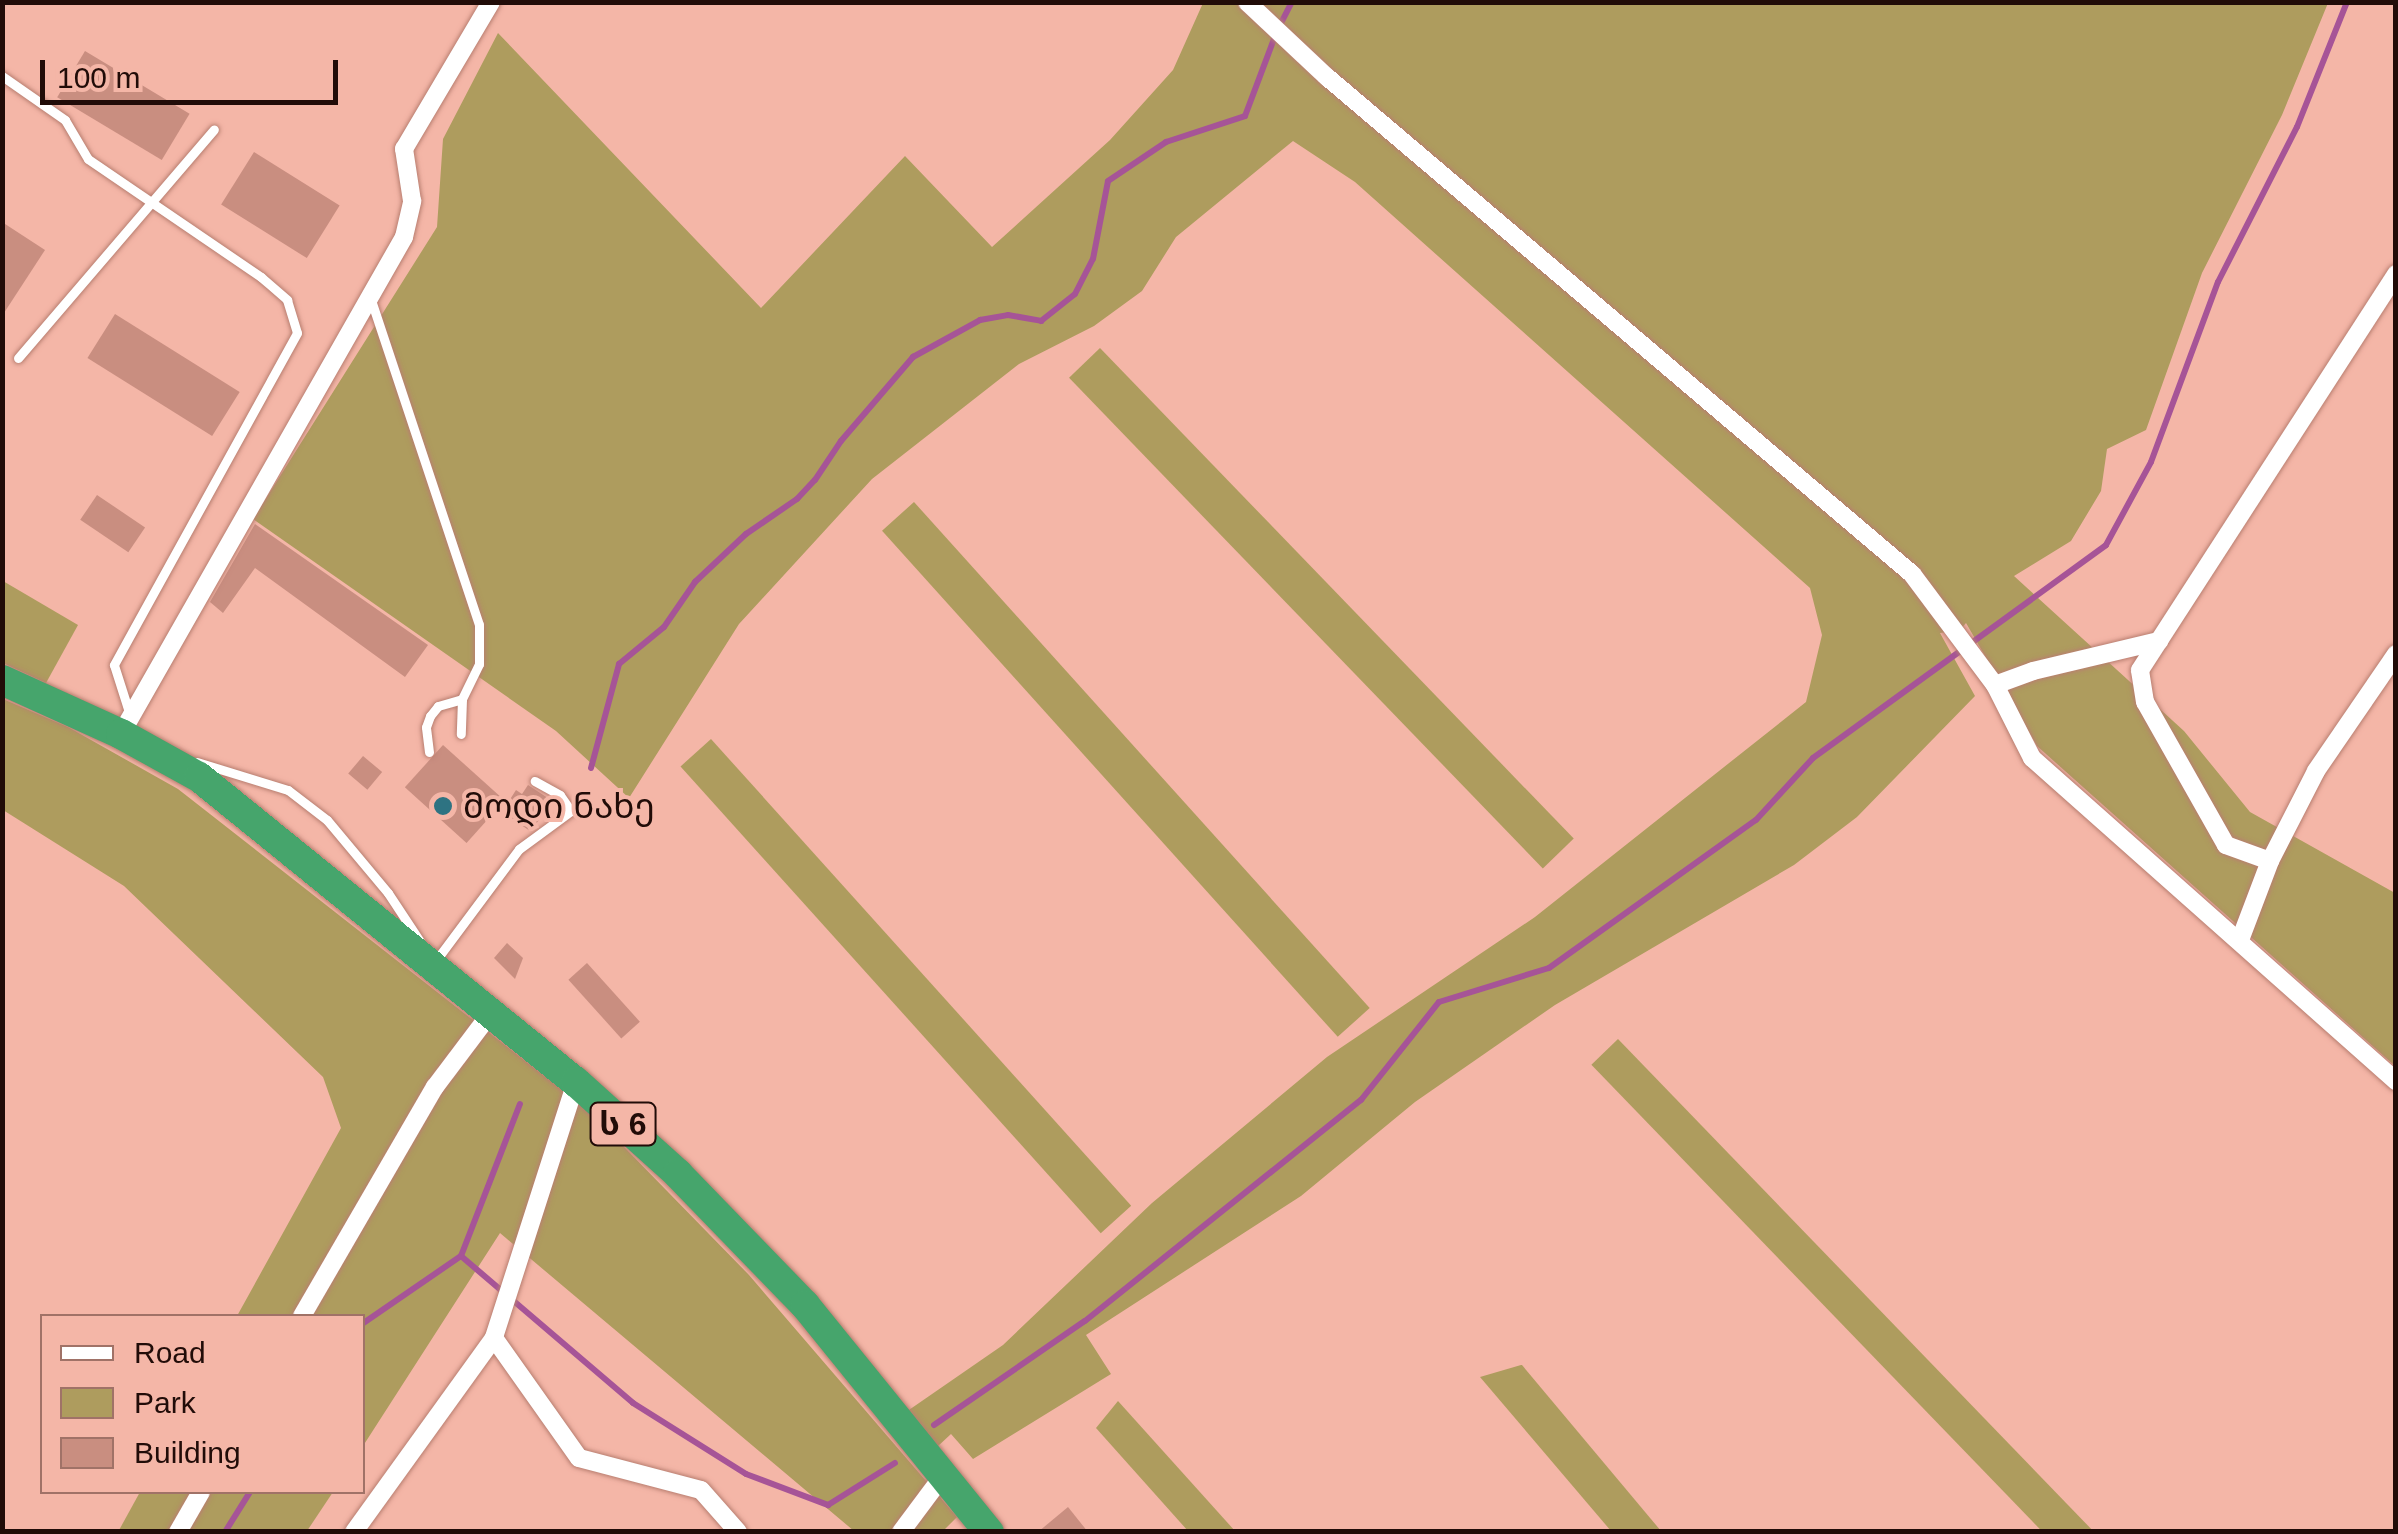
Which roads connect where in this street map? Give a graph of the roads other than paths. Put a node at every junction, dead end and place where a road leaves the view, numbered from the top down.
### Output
1 (491, 2) edge
2 (1247, 2) edge
3 (2, 76) edge
4 (214, 129) dead end
5 (154, 204) junction
6 (2396, 274) edge
7 (370, 298) junction
8 (18, 358) dead end
9 (2159, 640) junction
10 (2396, 654) edge
11 (2, 680) edge
12 (1995, 685) junction
13 (462, 699) junction
14 (125, 724) junction
15 (461, 734) dead end
16 (151, 752) junction
17 (429, 752) dead end
18 (534, 782) dead end
19 (2270, 861) junction
20 (2240, 940) junction
21 (432, 966) junction
22 (490, 1014) junction
23 (2396, 1081) edge
24 (576, 1082) junction
25 (303, 1314) edge
26 (494, 1338) junction
27 (944, 1474) junction
28 (200, 1494) edge
29 (178, 1532) edge
30 (354, 1532) edge
31 (738, 1532) edge
32 (901, 1532) edge
33 (989, 1532) edge

1 - 7 street
2 - 12 street
3 - 5 lane
4 - 5 lane
5 - 8 lane
5 - 14 lane
6 - 9 street
7 - 13 lane
7 - 14 street
9 - 12 street
9 - 19 street
10 - 19 street
11 - 14 highway, ს 6
12 - 20 street
13 - 15 lane
13 - 17 lane
14 - 16 highway, ს 6
16 - 21 highway, ს 6
16 - 21 lane
18 - 21 lane
19 - 20 street
20 - 23 street
21 - 22 highway, ს 6
22 - 24 highway, ს 6
22 - 25 street
24 - 26 street
24 - 27 highway, ს 6
26 - 30 street
26 - 31 street
27 - 32 street
27 - 33 highway, ს 6
28 - 29 street

